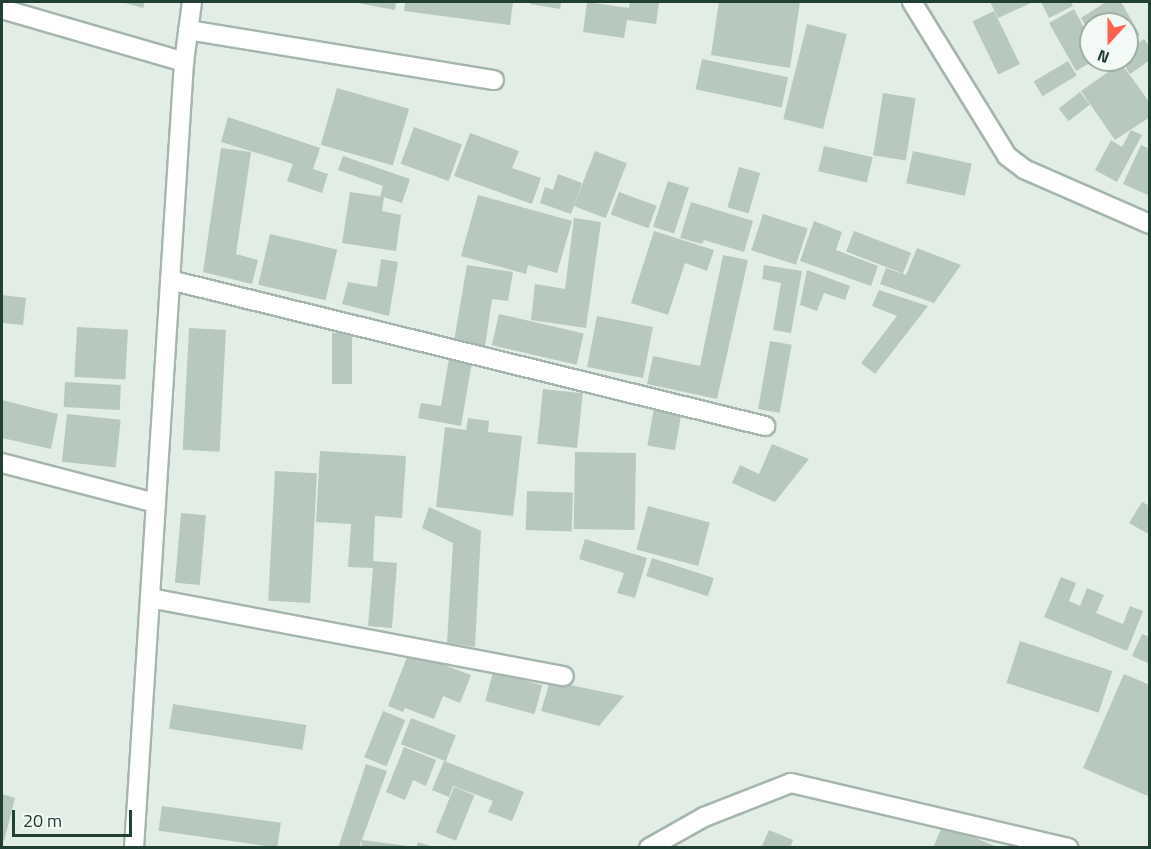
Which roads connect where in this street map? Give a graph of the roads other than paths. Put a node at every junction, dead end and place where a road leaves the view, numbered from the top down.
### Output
1 (192, 2) edge
2 (912, 2) edge
3 (2, 9) edge
4 (188, 30) junction
5 (184, 62) junction
6 (494, 80) dead end
7 (1149, 224) edge
8 (170, 280) junction
9 (765, 426) dead end
10 (2, 463) edge
11 (156, 503) junction
12 (150, 598) junction
13 (564, 676) dead end
14 (134, 848) edge
15 (649, 848) edge
16 (1068, 848) edge

1 - 4 street
2 - 7 street
3 - 5 street
4 - 5 street
4 - 6 street
5 - 8 street
8 - 9 street
8 - 11 street
10 - 11 street
11 - 12 street
12 - 13 street
12 - 14 street
15 - 16 street

